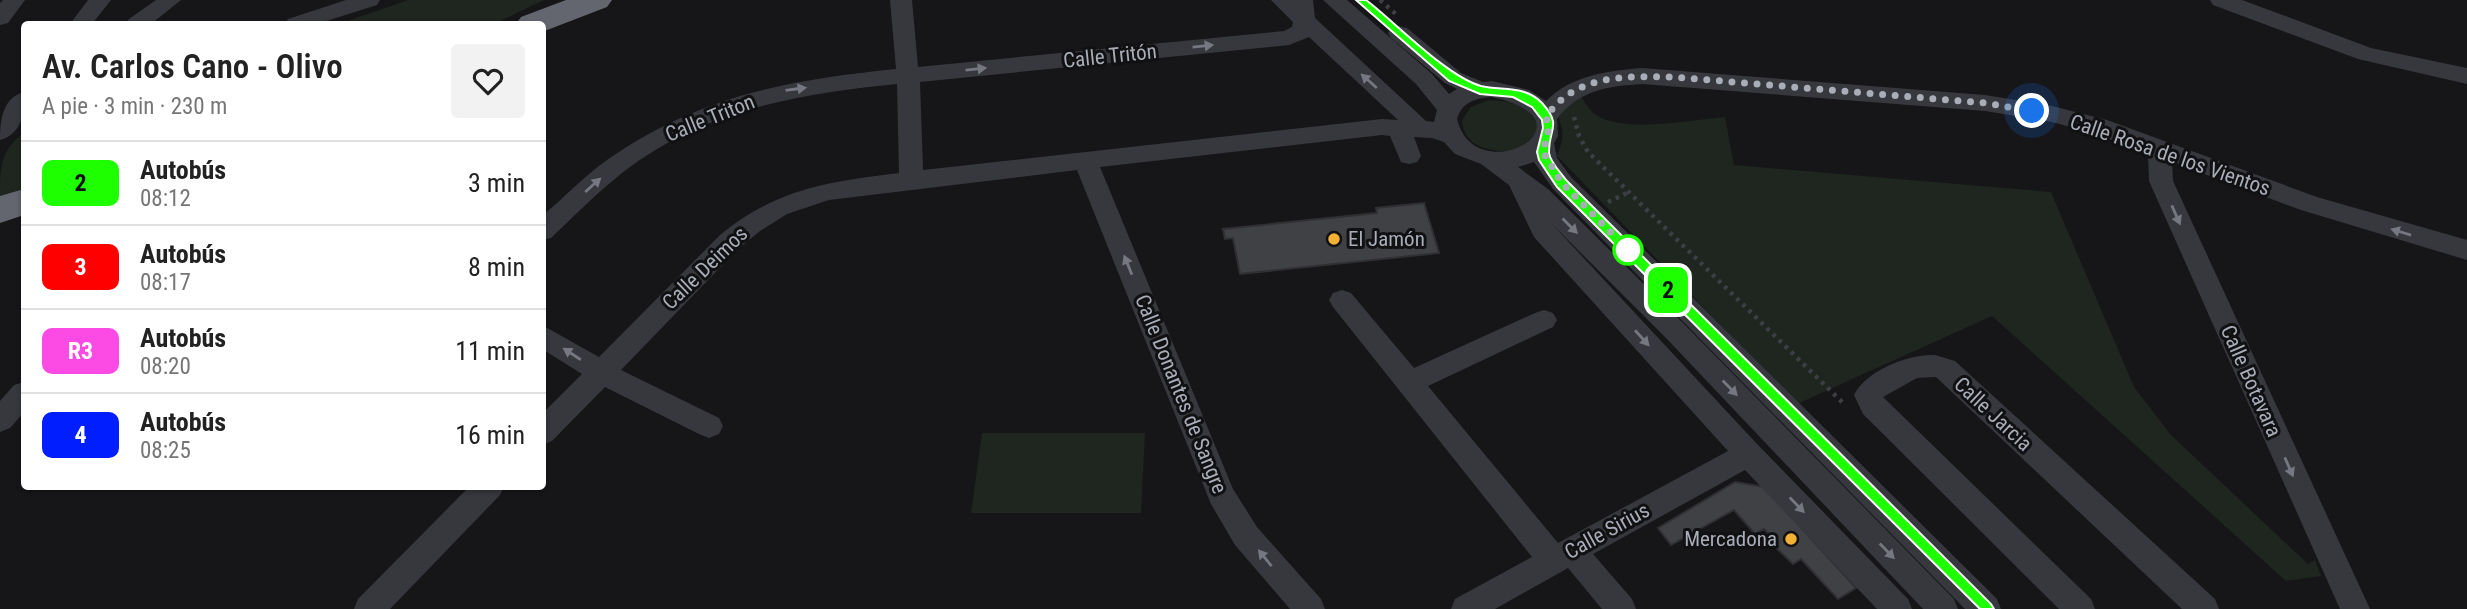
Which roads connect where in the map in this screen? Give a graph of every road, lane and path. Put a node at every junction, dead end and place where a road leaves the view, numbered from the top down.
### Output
1 (14, 0) edge
2 (100, 0) edge
3 (170, 0) edge
4 (553, 0) edge
5 (596, 0) edge
6 (901, 0) edge
7 (1282, 0) edge
8 (1334, 0) edge
9 (1362, 0) edge
10 (1380, 0) edge
11 (2221, 0) edge
12 (365, 1) edge
13 (1303, 11) edge
14 (1399, 16) dead end
15 (0, 18) edge
16 (83, 21) edge
17 (141, 21) edge
18 (305, 21) edge
19 (528, 21) edge
20 (540, 21) edge
21 (908, 76) junction
22 (2467, 76) edge
23 (1480, 90) junction
24 (1527, 98) junction
25 (21, 100) edge
26 (1561, 101) junction
27 (21, 104) edge
28 (1448, 110) junction
29 (8, 124) edge
30 (1402, 126) junction
31 (1450, 136) junction
32 (1544, 144) junction
33 (2160, 150) junction
34 (1409, 156) dead end
35 (1490, 159) junction
36 (1086, 160) junction
37 (911, 181) junction
38 (1519, 181) junction
39 (21, 203) edge
40 (0, 210) edge
41 (546, 227) edge
42 (2467, 250) edge
43 (1342, 300) dead end
44 (1544, 320) dead end
45 (546, 338) edge
46 (602, 373) junction
47 (1409, 383) junction
48 (21, 396) edge
49 (1852, 412) dead end
50 (0, 420) edge
51 (709, 426) dead end
52 (546, 429) edge
53 (1748, 454) junction
54 (486, 490) edge
55 (1563, 556) junction
56 (369, 609) edge
57 (1310, 609) edge
58 (1466, 609) edge
59 (1621, 609) edge
60 (1897, 609) edge
61 (1943, 609) edge
62 (1986, 609) edge
63 (2080, 609) edge
64 (2204, 609) edge
65 (2355, 609) edge

1 - 15 street
2 - 16 street
3 - 17 street
4 - 19 highway
5 - 20 highway
6 - 21 street
7 - 13 street
8 - 28 street
9 - 23 street
10 - 14 path
11 - 22 street
12 - 18 street
21 -> 13 street, Calle Tritón
30 -> 13 street
21 - 37 street
41 -> 21 street, Calle Triton
23 - 24 street
23 - 28 street
24 - 26 street
24 - 26 street, Calle Rosa de los Vientos
25 - 29 street
26 - 32 street
26 - 33 street, Calle Rosa de los Vientos
26 - 49 path
27 - 29 street
28 - 30 street
28 - 31 street
30 - 31 street
30 - 34 street
30 - 36 street, Calle Deimos
31 - 35 street
32 - 35 street
32 - 62 street
42 -> 33 street, Calle Rosa de los Vientos
33 -> 65 street, Calle Botavara
35 - 38 street
36 - 37 street, Calle Deimos
57 -> 36 street, Calle Donantes de Sangre
37 - 46 street, Calle Deimos
38 -> 53 street
38 -> 61 street
39 - 40 highway
43 - 47 street
44 - 47 street
46 -> 45 street
46 - 51 street
46 - 52 street, Calle Deimos
47 - 55 street
48 - 50 street
53 - 55 street, Calle Sirius
53 -> 60 street
54 - 56 street
55 - 58 street, Calle Sirius
55 - 59 street
63 - 64 street, Calle Jarcia

